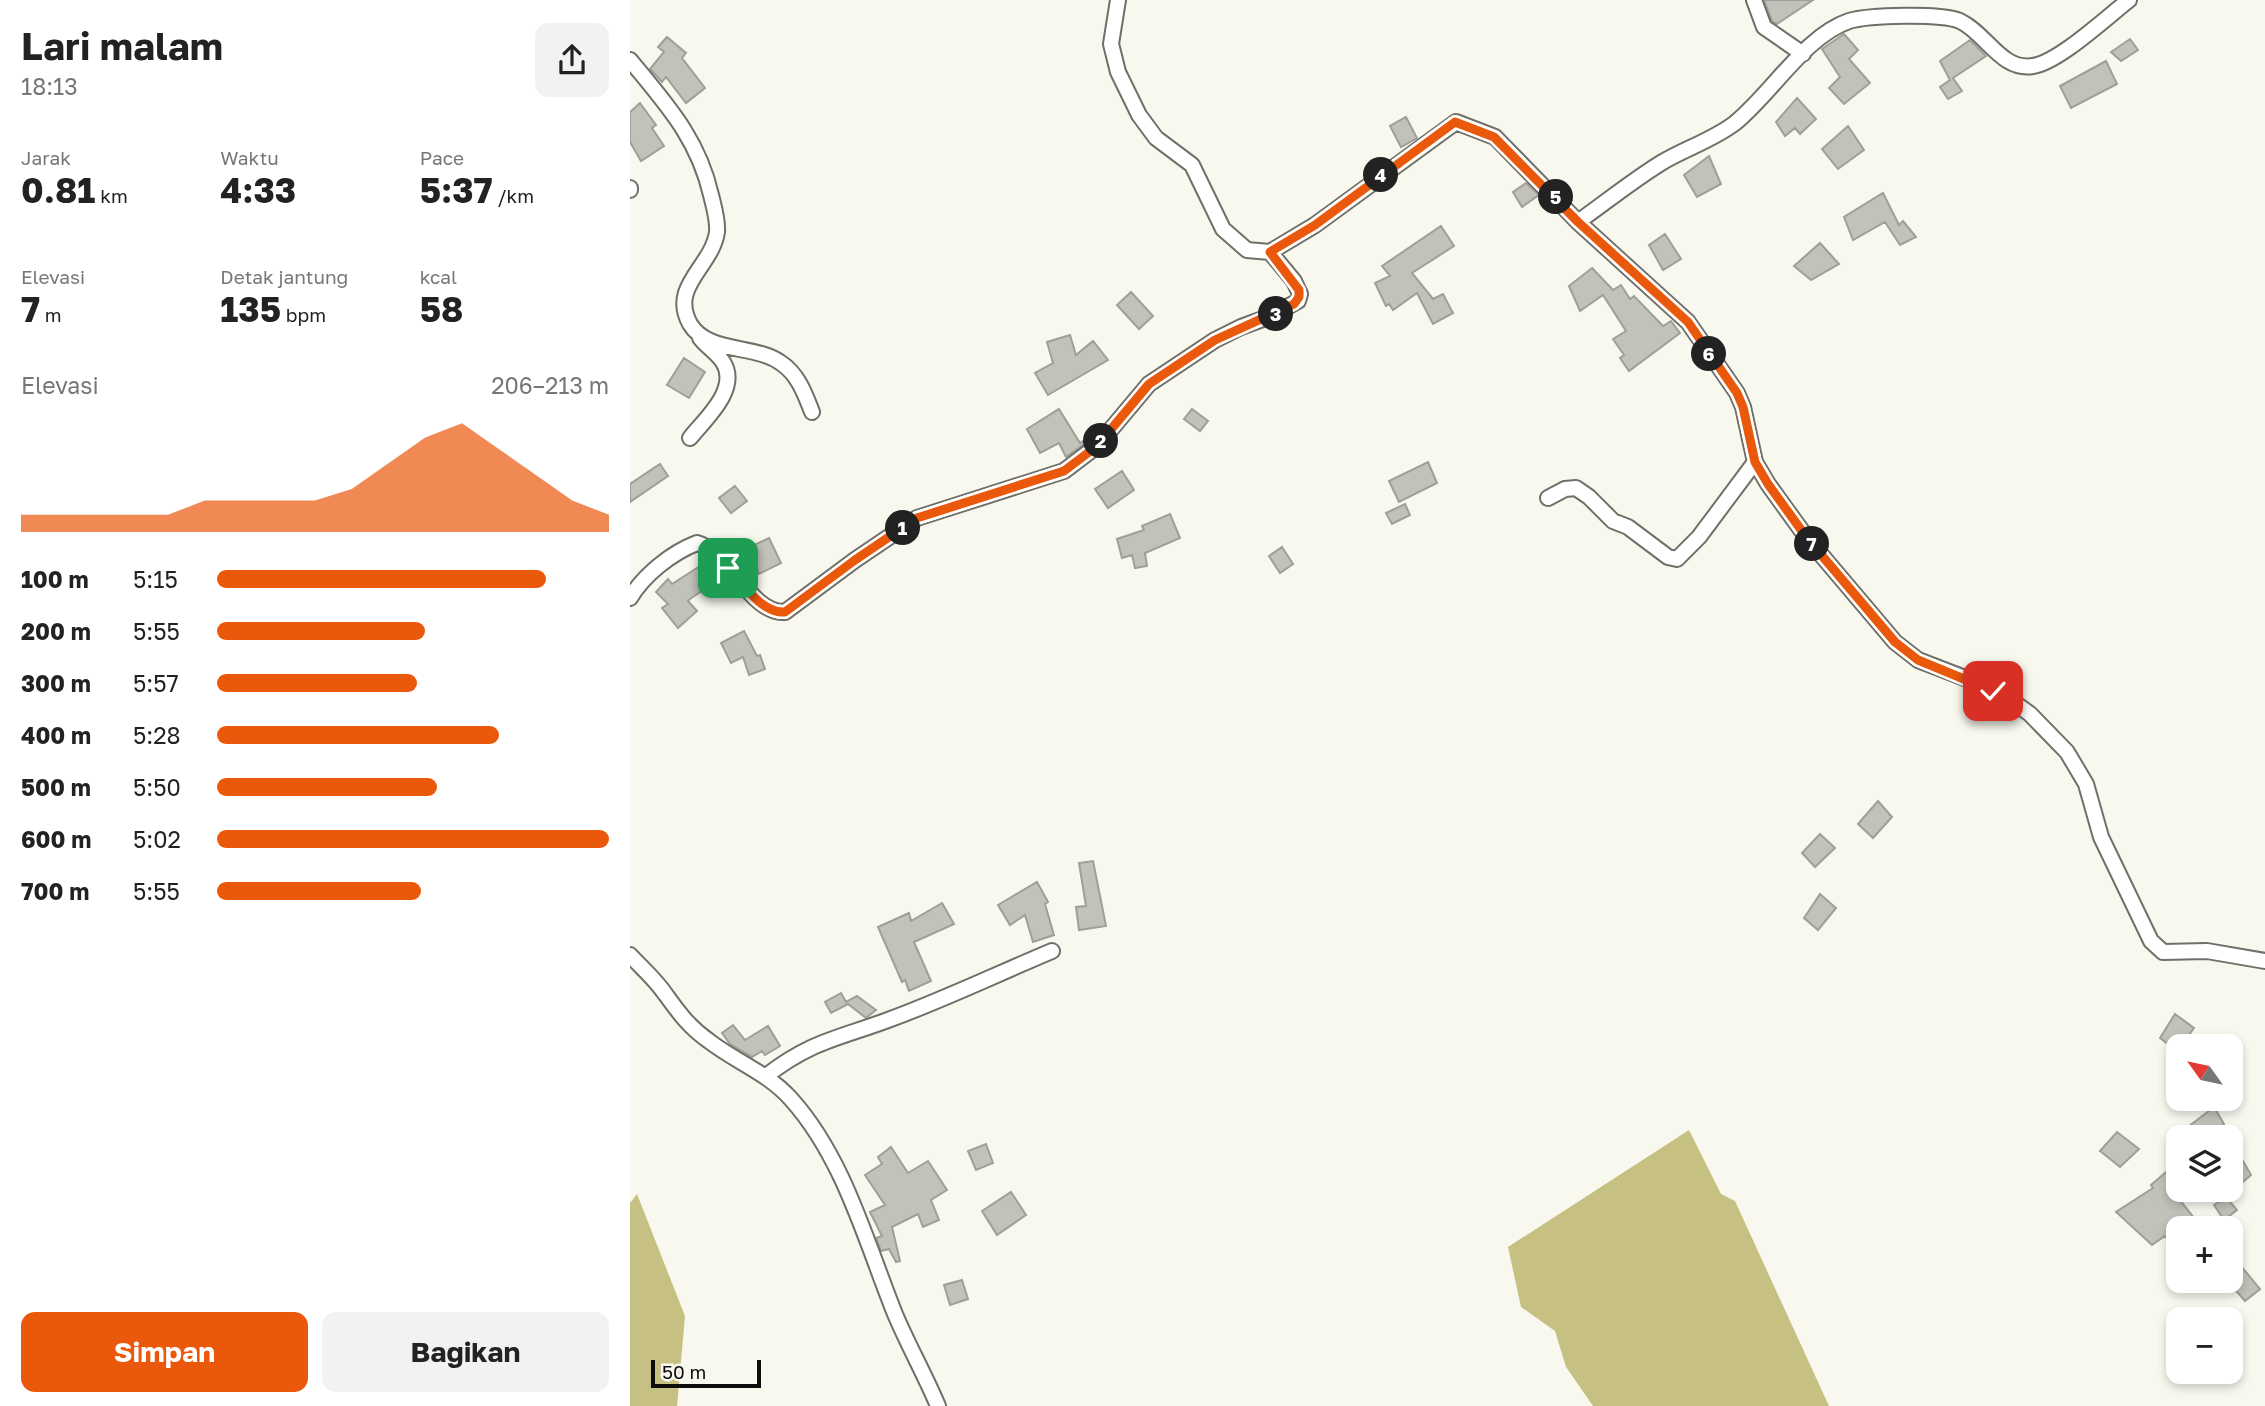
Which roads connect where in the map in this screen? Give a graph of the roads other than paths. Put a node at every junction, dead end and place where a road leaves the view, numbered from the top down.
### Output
1 (1118, 0) edge
2 (1754, 0) edge
3 (2129, 0) edge
4 (1803, 54) junction
5 (630, 60) edge
6 (1578, 222) junction
7 (1270, 252) junction
8 (698, 334) junction
9 (811, 412) dead end
10 (690, 438) dead end
11 (1755, 462) junction
12 (1548, 498) dead end
13 (632, 589) edge
14 (1052, 951) dead end
15 (630, 955) edge
16 (2265, 961) edge
17 (766, 1076) junction
18 (938, 1406) edge

1 - 7 street
2 - 4 street
3 - 4 street
4 - 6 street
5 - 8 street
6 - 7 street
6 - 11 street
7 - 13 street
8 - 9 street
8 - 10 street
11 - 12 street
11 - 16 street
14 - 17 street
15 - 17 street
17 - 18 street

